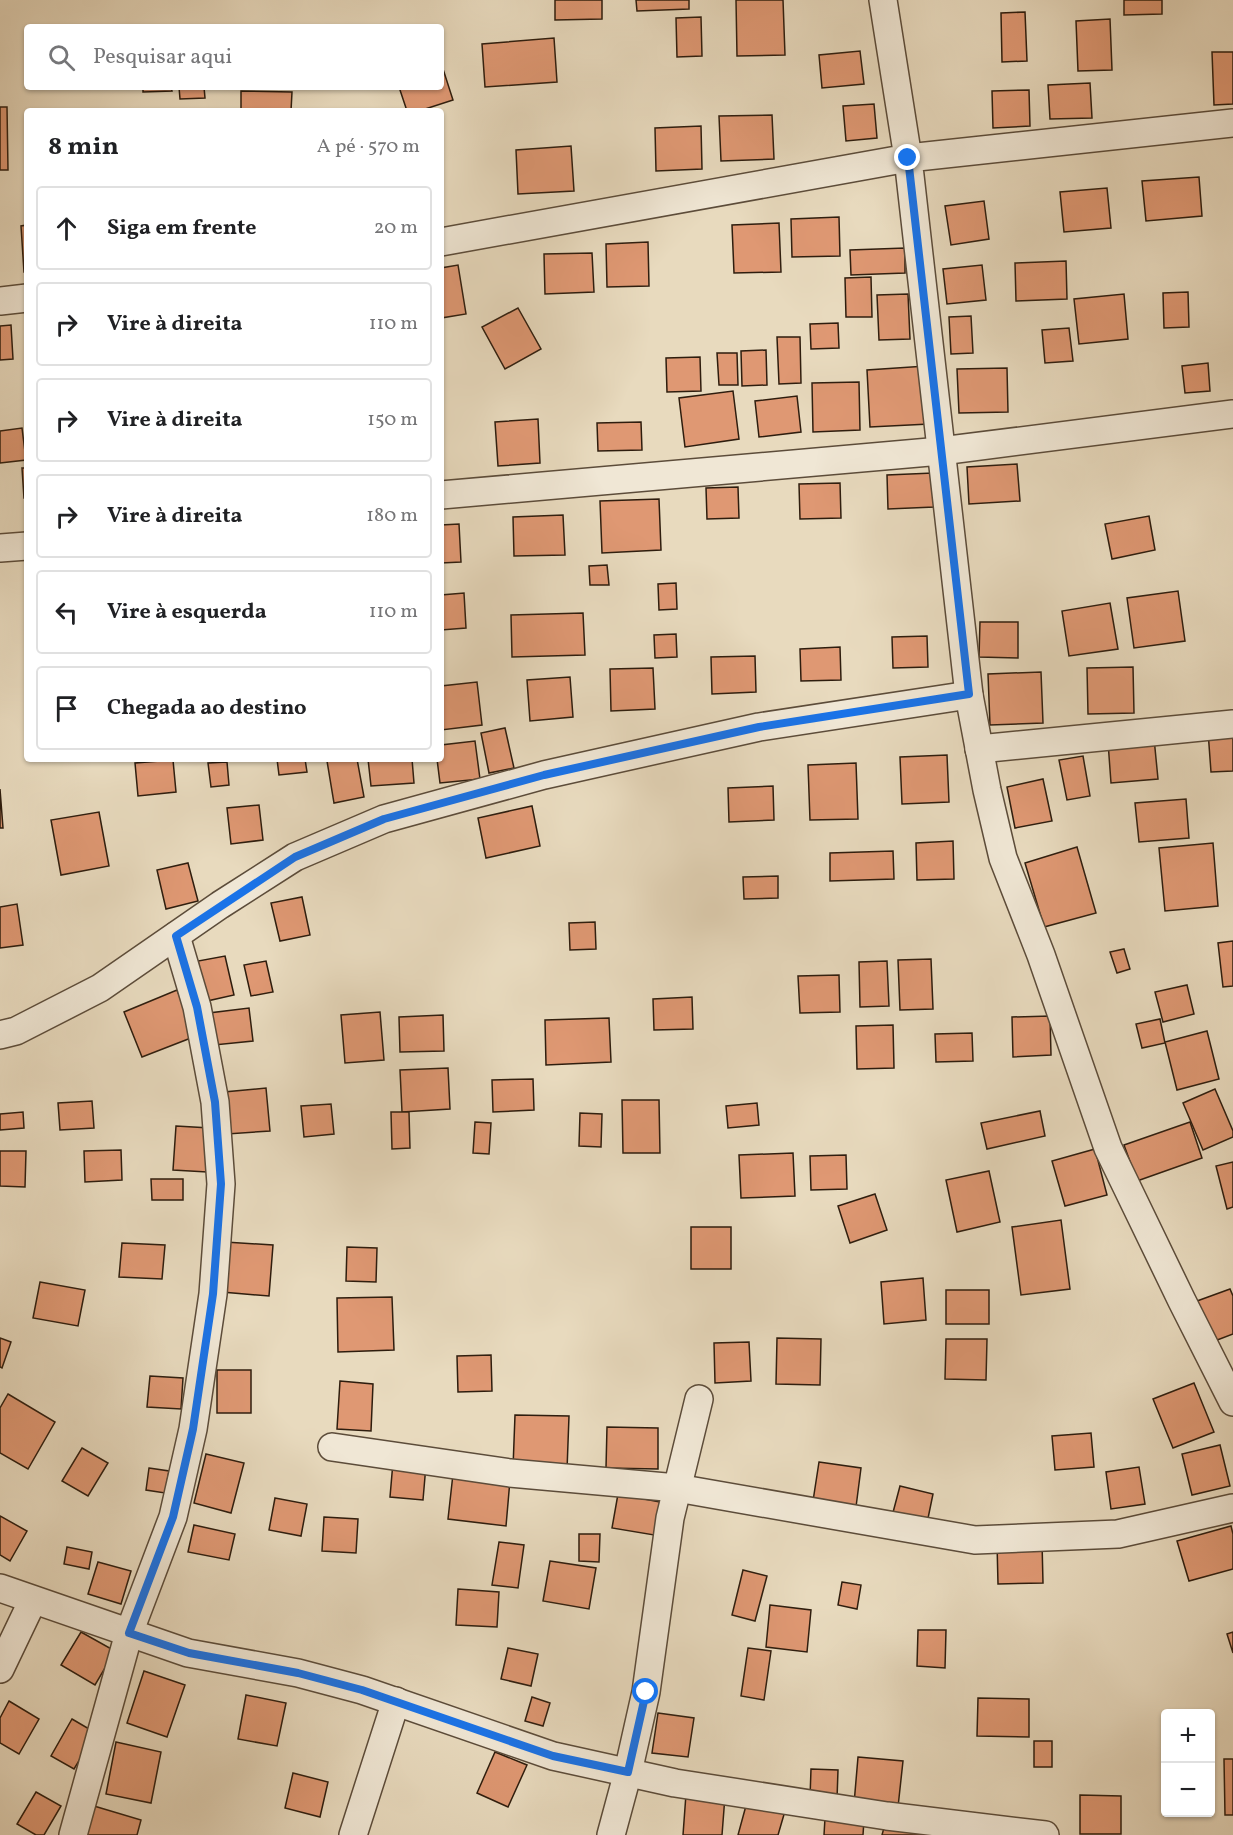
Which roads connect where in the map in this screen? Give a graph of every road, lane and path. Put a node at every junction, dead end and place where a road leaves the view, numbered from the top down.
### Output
1 (883, 0) edge
2 (1233, 123) edge
3 (908, 158) junction
4 (444, 241) edge
5 (24, 298) edge
6 (0, 301) edge
7 (1233, 414) edge
8 (941, 451) junction
9 (444, 495) edge
10 (24, 546) edge
11 (0, 548) edge
12 (969, 694) junction
13 (1233, 724) edge
14 (979, 749) junction
15 (176, 936) junction
16 (0, 1035) edge
17 (699, 1399) dead end
18 (1233, 1402) edge
19 (332, 1447) dead end
20 (676, 1488) junction
21 (1233, 1508) edge
22 (0, 1588) edge
23 (33, 1600) junction
24 (129, 1633) junction
25 (0, 1669) edge
26 (396, 1701) junction
27 (628, 1772) junction
28 (952, 1830) edge
29 (73, 1835) edge
30 (353, 1835) edge
31 (611, 1835) edge
32 (1045, 1835) edge

1 - 3 street
2 - 3 street
3 - 4 street
3 - 8 street
5 - 6 street
7 - 8 street
8 - 9 street
8 - 12 street
10 - 11 street
12 - 14 street
12 - 15 street
13 - 14 street
14 - 18 street
15 - 16 street
15 - 24 street
17 - 20 street
19 - 20 street
20 - 21 street
20 - 27 street
22 - 23 street
23 - 24 street
23 - 25 street
24 - 26 street
24 - 29 street
26 - 27 street
26 - 30 street
27 - 28 street
27 - 31 street
28 - 32 street

